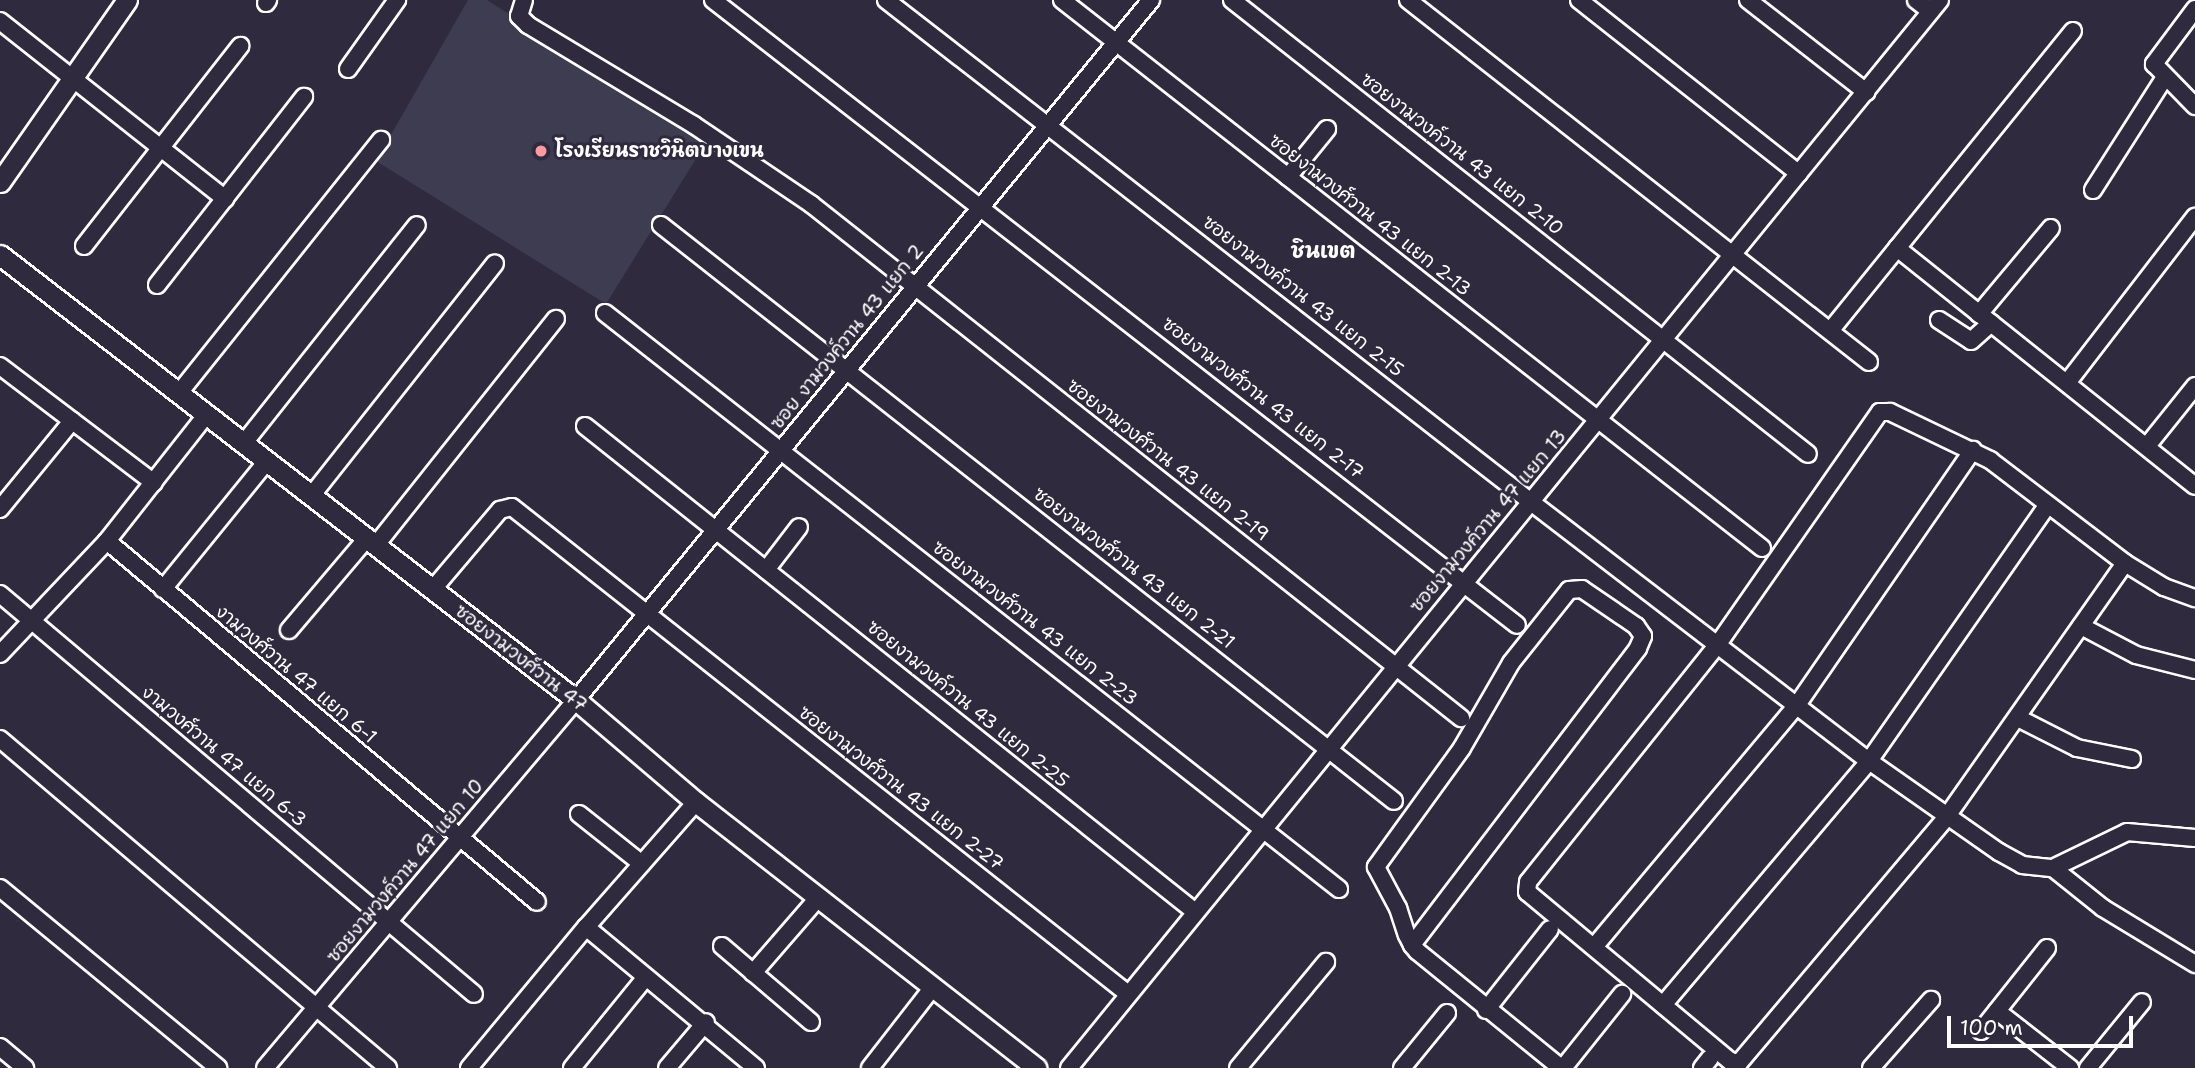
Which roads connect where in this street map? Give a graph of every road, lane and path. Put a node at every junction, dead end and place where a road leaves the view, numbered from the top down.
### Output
1 (127, 0) edge
2 (397, 0) edge
3 (524, 0) edge
4 (713, 0) edge
5 (886, 0) edge
6 (1062, 0) edge
7 (1151, 0) edge
8 (1232, 0) edge
9 (1408, 0) edge
10 (1579, 0) edge
11 (1748, 0) edge
12 (1916, 0) edge
13 (1935, 6) edge
14 (2195, 9) edge
15 (0, 21) edge
16 (2073, 31) dead end
17 (1116, 42) junction
18 (240, 46) dead end
19 (348, 69) dead end
20 (75, 75) junction
21 (2165, 77) junction
22 (1866, 92) junction
23 (304, 97) dead end
24 (2195, 106) edge
25 (1049, 124) junction
26 (1327, 129) dead end
27 (381, 140) dead end
28 (161, 148) junction
29 (1799, 174) junction
30 (1288, 177) junction
31 (0, 182) edge
32 (2093, 190) dead end
33 (225, 199) junction
34 (983, 205) junction
35 (2195, 217) edge
36 (417, 225) dead end
37 (661, 225) dead end
38 (2051, 228) dead end
39 (84, 246) dead end
40 (1897, 248) junction
41 (0, 255) edge
42 (1734, 256) junction
43 (495, 263) dead end
44 (157, 285) dead end
45 (915, 288) junction
46 (605, 313) dead end
47 (556, 319) dead end
48 (1985, 319) junction
49 (1939, 320) dead end
50 (1830, 331) junction
51 (1665, 341) junction
52 (1869, 362) dead end
53 (848, 370) junction
54 (2, 372) edge
55 (2067, 383) junction
56 (2195, 386) edge
57 (180, 393) junction
58 (207, 414) junction
59 (72, 421) junction
60 (1599, 421) junction
61 (585, 426) dead end
62 (244, 443) junction
63 (2147, 446) junction
64 (1973, 450) junction
65 (781, 451) junction
66 (1808, 454) dead end
67 (267, 461) junction
68 (154, 483) junction
69 (2195, 486) edge
70 (312, 495) junction
71 (1531, 502) junction
72 (2047, 506) junction
73 (0, 509) edge
74 (799, 527) dead end
75 (716, 530) junction
76 (107, 541) junction
77 (371, 542) junction
78 (1762, 548) dead end
79 (2125, 563) junction
80 (766, 570) junction
81 (1464, 582) junction
82 (163, 589) junction
83 (433, 589) junction
84 (0, 594) edge
85 (2195, 598) edge
86 (647, 614) junction
87 (32, 620) junction
88 (1517, 625) dead end
89 (2081, 625) junction
90 (289, 630) dead end
91 (1718, 644) junction
92 (0, 654) edge
93 (1396, 664) junction
94 (2195, 670) edge
95 (576, 700) junction
96 (1797, 705) junction
97 (1461, 718) dead end
98 (2018, 718) junction
99 (0, 739) edge
100 (1328, 747) junction
101 (2132, 759) dead end
102 (1869, 761) junction
103 (1394, 800) dead end
104 (696, 802) junction
105 (579, 814) dead end
106 (1946, 818) junction
107 (1262, 829) junction
108 (2195, 838) edge
109 (459, 839) junction
110 (642, 864) junction
111 (2053, 868) junction
112 (0, 888) edge
113 (1339, 889) dead end
114 (818, 898) junction
115 (537, 902) dead end
116 (1195, 911) junction
117 (388, 923) junction
118 (586, 927) junction
119 (1550, 929) dead end
120 (1412, 945) junction
121 (722, 946) dead end
122 (1594, 947) junction
123 (2047, 948) dead end
124 (1326, 962) dead end
125 (2195, 964) edge
126 (753, 973) junction
127 (646, 977) junction
128 (933, 987) junction
129 (474, 994) dead end
130 (1128, 994) junction
131 (1622, 994) dead end
132 (1931, 1000) dead end
133 (2142, 1002) dead end
134 (1663, 1004) junction
135 (318, 1005) junction
136 (1486, 1010) junction
137 (1997, 1011) junction
138 (1447, 1013) dead end
139 (706, 1022) junction
140 (811, 1022) dead end
141 (1981, 1031) dead end
142 (0, 1047) edge
143 (25, 1068) edge
144 (219, 1068) edge
145 (265, 1068) edge
146 (388, 1068) edge
147 (469, 1068) edge
148 (572, 1068) edge
149 (667, 1068) edge
150 (756, 1068) edge
151 (870, 1068) edge
152 (1035, 1068) edge
153 (1069, 1068) edge
154 (1238, 1068) edge
155 (1402, 1068) edge
156 (1562, 1068) edge
157 (1871, 1068) edge
158 (2070, 1068) edge
159 (2088, 1068) edge

1 - 20 street
2 - 19 street
3 - 45 street, ซอยงามวงศ์วาน 43 แยก 2-19
4 - 34 street, ซอยงามวงศ์วาน 43 แยก 2-17
5 - 25 street, ซอยงามวงค์วาน 43 แยก 2-15
6 - 17 street, ซอยงามวงศ์วาน 43 แยก 2-13
7 - 17 street, ซอย งามวงค์วาน 43 แยก 2
8 - 51 street, ซอยงามวงค์วาน 43 แยก 2-10
9 - 42 street
10 - 29 street
11 - 22 street
12 - 13 street
13 - 22 street, ซอยงามวงค์วาน 47 แยก 13
14 - 21 street
15 - 20 street
16 - 40 street
17 - 25 street, ซอย งามวงค์วาน 43 แยก 2
17 - 30 street, ซอยงามวงศ์วาน 43 แยก 2-13
18 - 28 street
20 - 28 street
20 - 31 street
21 - 24 street
21 - 32 street
22 - 29 street, ซอยงามวงค์วาน 47 แยก 13
23 - 33 street
25 - 34 street, ซอย งามวงค์วาน 43 แยก 2
25 - 71 street, ซอยงามวงค์วาน 43 แยก 2-15
26 - 30 street
27 - 57 street
28 - 33 street
28 - 39 street
29 - 42 street, ซอยงามวงค์วาน 47 แยก 13
30 - 60 street, ซอยงามวงศ์วาน 43 แยก 2-13
33 - 44 street
34 - 45 street, ซอย งามวงค์วาน 43 แยก 2
34 - 81 street, ซอยงามวงศ์วาน 43 แยก 2-17
35 - 55 street
36 - 62 street
37 - 53 street, ซอยงามวงศ์วาน 43 แยก 2-21
38 - 48 street
40 - 48 street
40 - 50 street
41 - 57 street, ซอยงามวงศ์วาน 47
42 - 50 street
42 - 51 street, ซอยงามวงค์วาน 47 แยก 13
43 - 70 street
45 - 53 street, ซอย งามวงค์วาน 43 แยก 2
45 - 93 street, ซอยงามวงศ์วาน 43 แยก 2-19
46 - 65 street, ซอยงามวงศ์วาน 43 แยก 2-23
47 - 77 street
48 - 49 street
48 - 55 street
50 - 52 street
51 - 60 street, ซอยงามวงค์วาน 47 แยก 13
51 - 66 street, ซอยงามวงค์วาน 43 แยก 2-10
53 - 65 street, ซอย งามวงค์วาน 43 แยก 2
53 - 100 street, ซอยงามวงศ์วาน 43 แยก 2-21
54 - 59 street
55 - 63 street
56 - 63 street
57 - 58 street, ซอยงามวงศ์วาน 47
58 - 62 street, ซอยงามวงศ์วาน 47
58 - 68 street
59 - 68 street
59 - 73 street
60 - 71 street, ซอยงามวงค์วาน 47 แยก 13
60 - 78 street, ซอยงามวงศ์วาน 43 แยก 2-13
61 - 75 street, ซอยงามวงค์วาน 43 แยก 2-25
62 - 67 street, ซอยงามวงศ์วาน 47
63 - 69 street
64 - 72 street
64 - 91 street
64 - 96 street
65 - 75 street, ซอย งามวงค์วาน 43 แยก 2
65 - 107 street, ซอยงามวงศ์วาน 43 แยก 2-23
67 - 70 street, ซอยงามวงศ์วาน 47
67 - 82 street
68 - 76 street
70 - 77 street, ซอยงามวงศ์วาน 47
71 - 81 street, ซอยงามวงค์วาน 47 แยก 13
71 - 91 street, ซอยงามวงค์วาน 43 แยก 2-15
72 - 79 street
72 - 102 street
74 - 80 street
75 - 80 street, ซอยงามวงค์วาน 43 แยก 2-25
75 - 86 street, ซอย งามวงค์วาน 43 แยก 2
76 - 82 street, งามวงศ์วาน 47 แยก 6-1
76 - 87 street
77 - 83 street, ซอยงามวงศ์วาน 47
77 - 90 street
79 - 85 street
79 - 89 street
80 - 116 street, ซอยงามวงค์วาน 43 แยก 2-25
81 - 88 street, ซอยงามวงศ์วาน 43 แยก 2-17
81 - 93 street, ซอยงามวงค์วาน 47 แยก 13
82 - 109 street, งามวงศ์วาน 47 แยก 6-1
83 - 86 street, ซอยงามวงศ์วาน 43 แยก 2-27
83 - 95 street, ซอยงามวงศ์วาน 47
84 - 87 street, งามวงศ์วาน 47 แยก 6-3
86 - 95 street, ซอย งามวงค์วาน 43 แยก 2
86 - 130 street, ซอยงามวงศ์วาน 43 แยก 2-27
87 - 92 street
87 - 117 street, งามวงศ์วาน 47 แยก 6-3
89 - 94 street
89 - 98 street
91 - 96 street, ซอยงามวงค์วาน 43 แยก 2-15
91 - 122 street
93 - 97 street, ซอยงามวงศ์วาน 43 แยก 2-19
93 - 100 street, ซอยงามวงค์วาน 47 แยก 13
95 - 104 street, ซอยงามวงศ์วาน 47
95 - 109 street, ซอยงามวงค์วาน 47 แยก 10
96 - 102 street, ซอยงามวงค์วาน 43 แยก 2-15
96 - 122 street
98 - 101 street
98 - 106 street
99 - 135 street
100 - 103 street, ซอยงามวงศ์วาน 43 แยก 2-21
100 - 107 street, ซอยงามวงค์วาน 47 แยก 13
102 - 106 street, ซอยงามวงค์วาน 43 แยก 2-15
102 - 134 street
104 - 110 street
104 - 114 street, ซอยงามวงศ์วาน 47
105 - 110 street
106 - 111 street, ซอยงามวงค์วาน 43 แยก 2-15
106 - 134 street
107 - 113 street, ซอยงามวงศ์วาน 43 แยก 2-23
107 - 116 street, ซอยงามวงค์วาน 47 แยก 13
108 - 111 street
109 - 115 street, งามวงศ์วาน 47 แยก 6-1
109 - 117 street, ซอยงามวงค์วาน 47 แยก 10
110 - 118 street
111 - 125 street
112 - 144 street
114 - 126 street
114 - 128 street, ซอยงามวงศ์วาน 47
116 - 130 street, ซอยงามวงค์วาน 47 แยก 13
117 - 129 street, งามวงศ์วาน 47 แยก 6-3
117 - 135 street, ซอยงามวงค์วาน 47 แยก 10
118 - 127 street
118 - 147 street
119 - 136 street
120 - 120 street
120 - 136 street
121 - 126 street
122 - 134 street
123 - 137 street
124 - 154 street
126 - 140 street
127 - 139 street
127 - 148 street
128 - 151 street
128 - 152 street, ซอยงามวงศ์วาน 47
130 - 153 street, ซอยงามวงค์วาน 47 แยก 13
131 - 156 street
132 - 157 street
133 - 159 street
135 - 145 street, ซอยงามวงค์วาน 47 แยก 10
135 - 146 street
136 - 156 street
137 - 141 street
137 - 158 street
138 - 155 street
139 - 149 street
139 - 150 street
142 - 143 street

